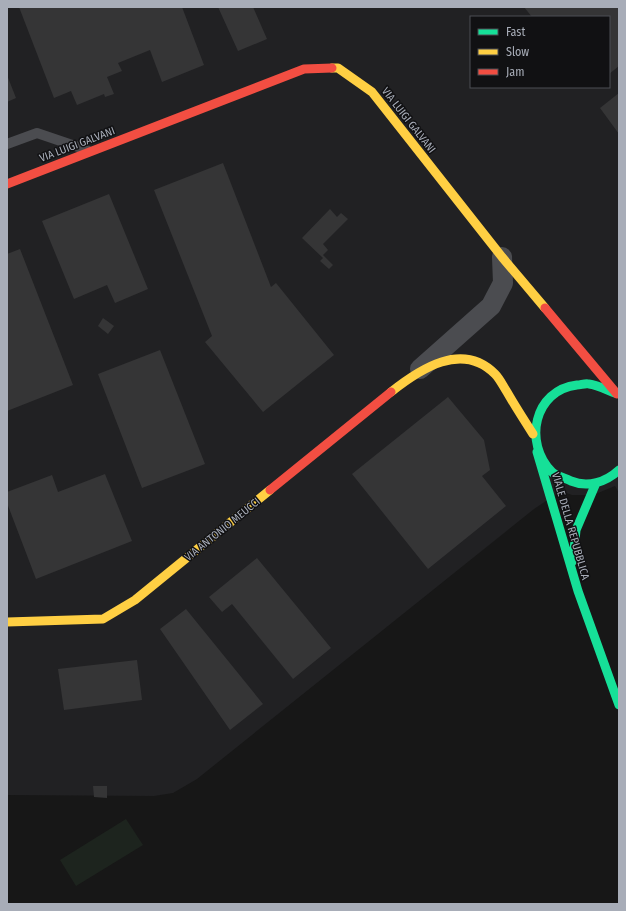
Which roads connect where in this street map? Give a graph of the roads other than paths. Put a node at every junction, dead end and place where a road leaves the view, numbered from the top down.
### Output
1 (7, 144) edge
2 (91, 151) junction
3 (7, 184) edge
4 (502, 257) junction
5 (412, 375) junction
6 (618, 396) edge
7 (534, 434) junction
8 (537, 452) junction
9 (617, 472) edge
10 (596, 483) junction
11 (578, 591) junction
12 (7, 622) edge
13 (619, 705) edge

1 - 2 lane
2 - 3 main road, VIA LUIGI GALVANI
2 - 4 main road, VIA LUIGI GALVANI
4 - 5 street, VIA ANTONIO MEUCCI
4 - 6 main road, VIA LUIGI GALVANI
5 - 7 main road, VIA ANTONIO MEUCCI
5 - 12 main road, VIA ANTONIO MEUCCI
6 - 7 main road, VIALE DELLA REPUBBLICA
7 - 8 main road, VIALE DELLA REPUBBLICA
8 - 10 main road, VIALE DELLA REPUBBLICA
8 - 11 main road, VIALE DELLA REPUBBLICA
9 - 10 main road, VIALE DELLA REPUBBLICA
10 - 11 main road, VIALE DELLA REPUBBLICA
11 - 13 main road

